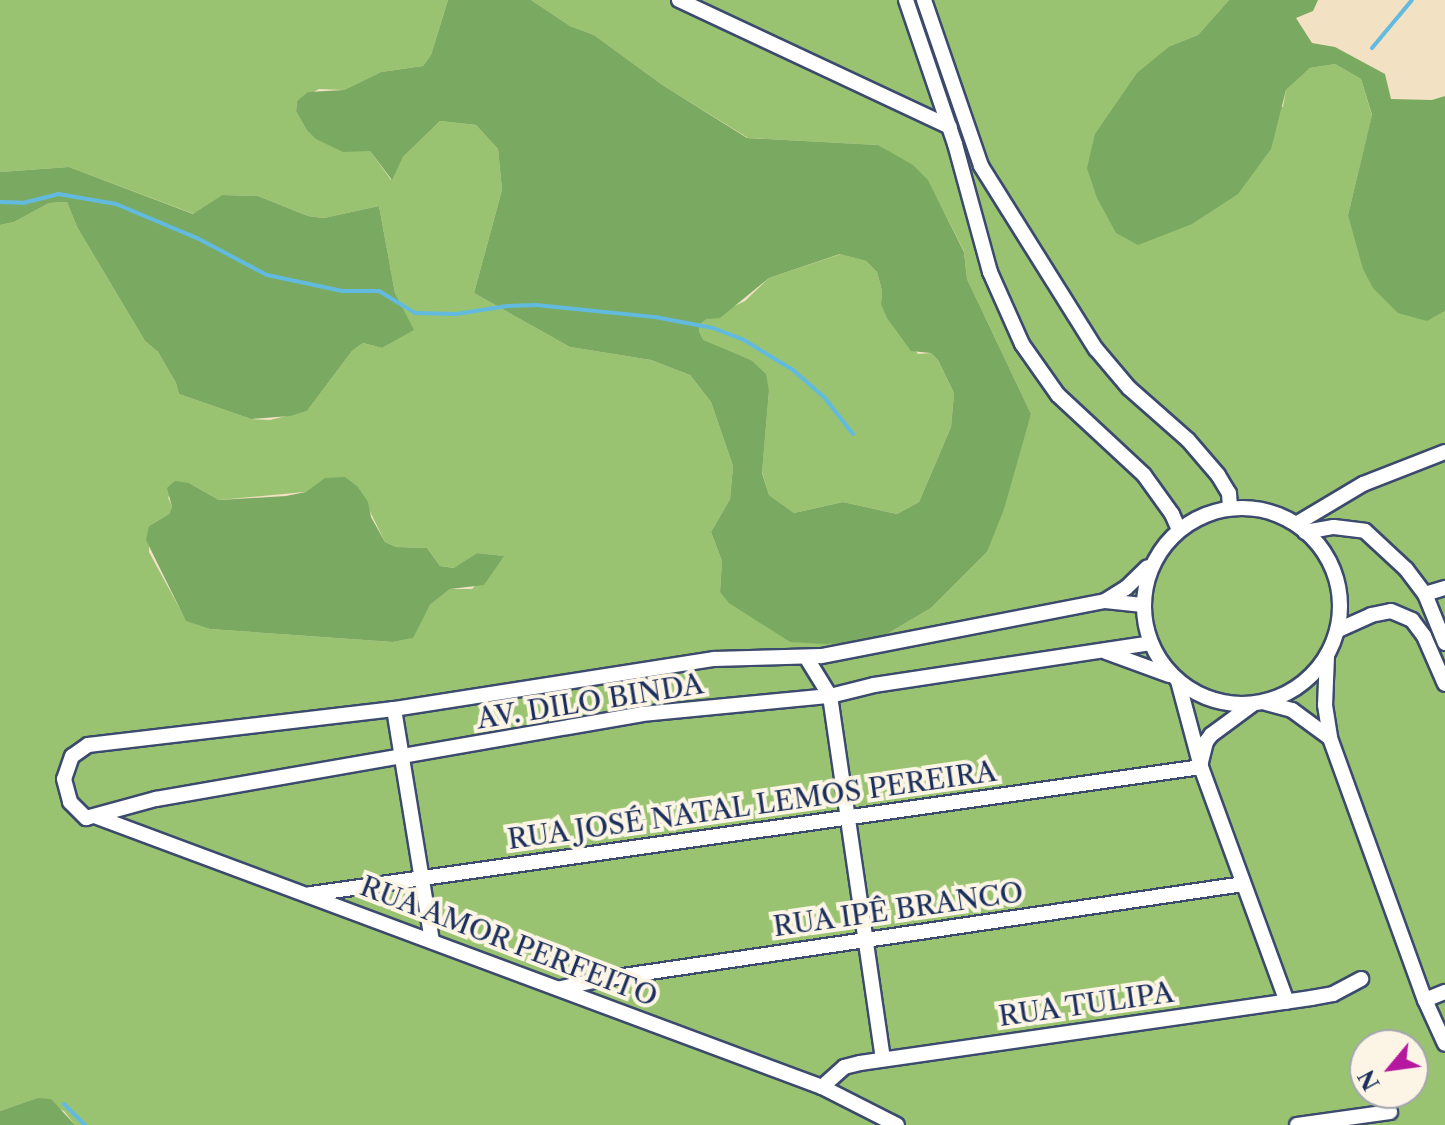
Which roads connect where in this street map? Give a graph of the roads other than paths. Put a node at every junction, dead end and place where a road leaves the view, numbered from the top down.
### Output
1 (679, 0) edge
2 (906, 0) edge
3 (924, 0) edge
4 (956, 94) junction
5 (940, 98) junction
6 (918, 111) junction
7 (950, 127) junction
8 (1445, 452) edge
9 (1230, 508) junction
10 (1300, 528) junction
11 (1179, 530) junction
12 (1156, 558) junction
13 (1445, 588) edge
14 (1425, 594) junction
15 (1105, 601) junction
16 (1143, 605) junction
17 (1338, 630) junction
18 (1151, 643) junction
19 (1445, 643) edge
20 (1106, 652) junction
21 (1327, 656) junction
22 (806, 657) junction
23 (1176, 679) junction
24 (1445, 684) edge
25 (830, 696) junction
26 (1257, 703) junction
27 (394, 709) junction
28 (1330, 738) junction
29 (403, 757) junction
30 (1201, 767) junction
31 (92, 818) junction
32 (848, 818) junction
33 (422, 878) junction
34 (1243, 884) junction
35 (311, 894) junction
36 (432, 941) junction
37 (863, 941) junction
38 (1361, 979) dead end
39 (560, 988) junction
40 (1445, 992) edge
41 (1425, 1000) junction
42 (1287, 1002) junction
43 (1445, 1044) edge
44 (883, 1059) junction
45 (822, 1087) junction
46 (1390, 1112) dead end
47 (897, 1125) edge
48 (1297, 1125) edge

1 - 6 street
2 - 5 street
3 - 4 street
4 - 5 street
4 - 9 street
5 - 6 street
5 - 7 street
6 - 7 street
7 - 11 street
8 - 10 street
9 - 10 street
9 - 11 street
10 - 14 street
10 - 17 street
11 - 12 street
12 - 15 street
12 - 16 street
13 - 14 street
14 - 19 street
15 - 16 street
15 - 22 street, AV. DILO BINDA
16 - 18 street
17 - 21 street
17 - 24 street
18 - 20 street, AV. DILO BINDA
18 - 23 street
20 - 23 street
20 - 25 street, AV. DILO BINDA
21 - 26 street
21 - 28 street
22 - 25 street
22 - 27 street, AV. DILO BINDA
23 - 26 street
23 - 30 street
25 - 29 street, AV. DILO BINDA
25 - 32 street
26 - 28 street
26 - 30 street
27 - 29 street
27 - 31 street, AV. DILO BINDA
28 - 41 street
29 - 31 street, AV. DILO BINDA
29 - 33 street
30 - 32 street, RUA JOSÉ NATAL LEMOS PEREIRA
30 - 34 street
31 - 35 street, RUA AMOR PERFEITO
32 - 33 street, RUA JOSÉ NATAL LEMOS PEREIRA
32 - 37 street
33 - 35 street, RUA JOSÉ NATAL LEMOS PEREIRA
33 - 36 street
34 - 37 street, RUA IPÊ BRANCO
34 - 42 street
35 - 36 street, RUA AMOR PERFEITO
36 - 39 street, RUA AMOR PERFEITO
37 - 39 street, RUA IPÊ BRANCO
37 - 44 street
38 - 42 street, RUA TULIPA
39 - 45 street, RUA AMOR PERFEITO
40 - 41 street
41 - 43 street
42 - 44 street, RUA TULIPA
44 - 45 street, RUA TULIPA
45 - 47 street, RUA AMOR PERFEITO
46 - 48 street

